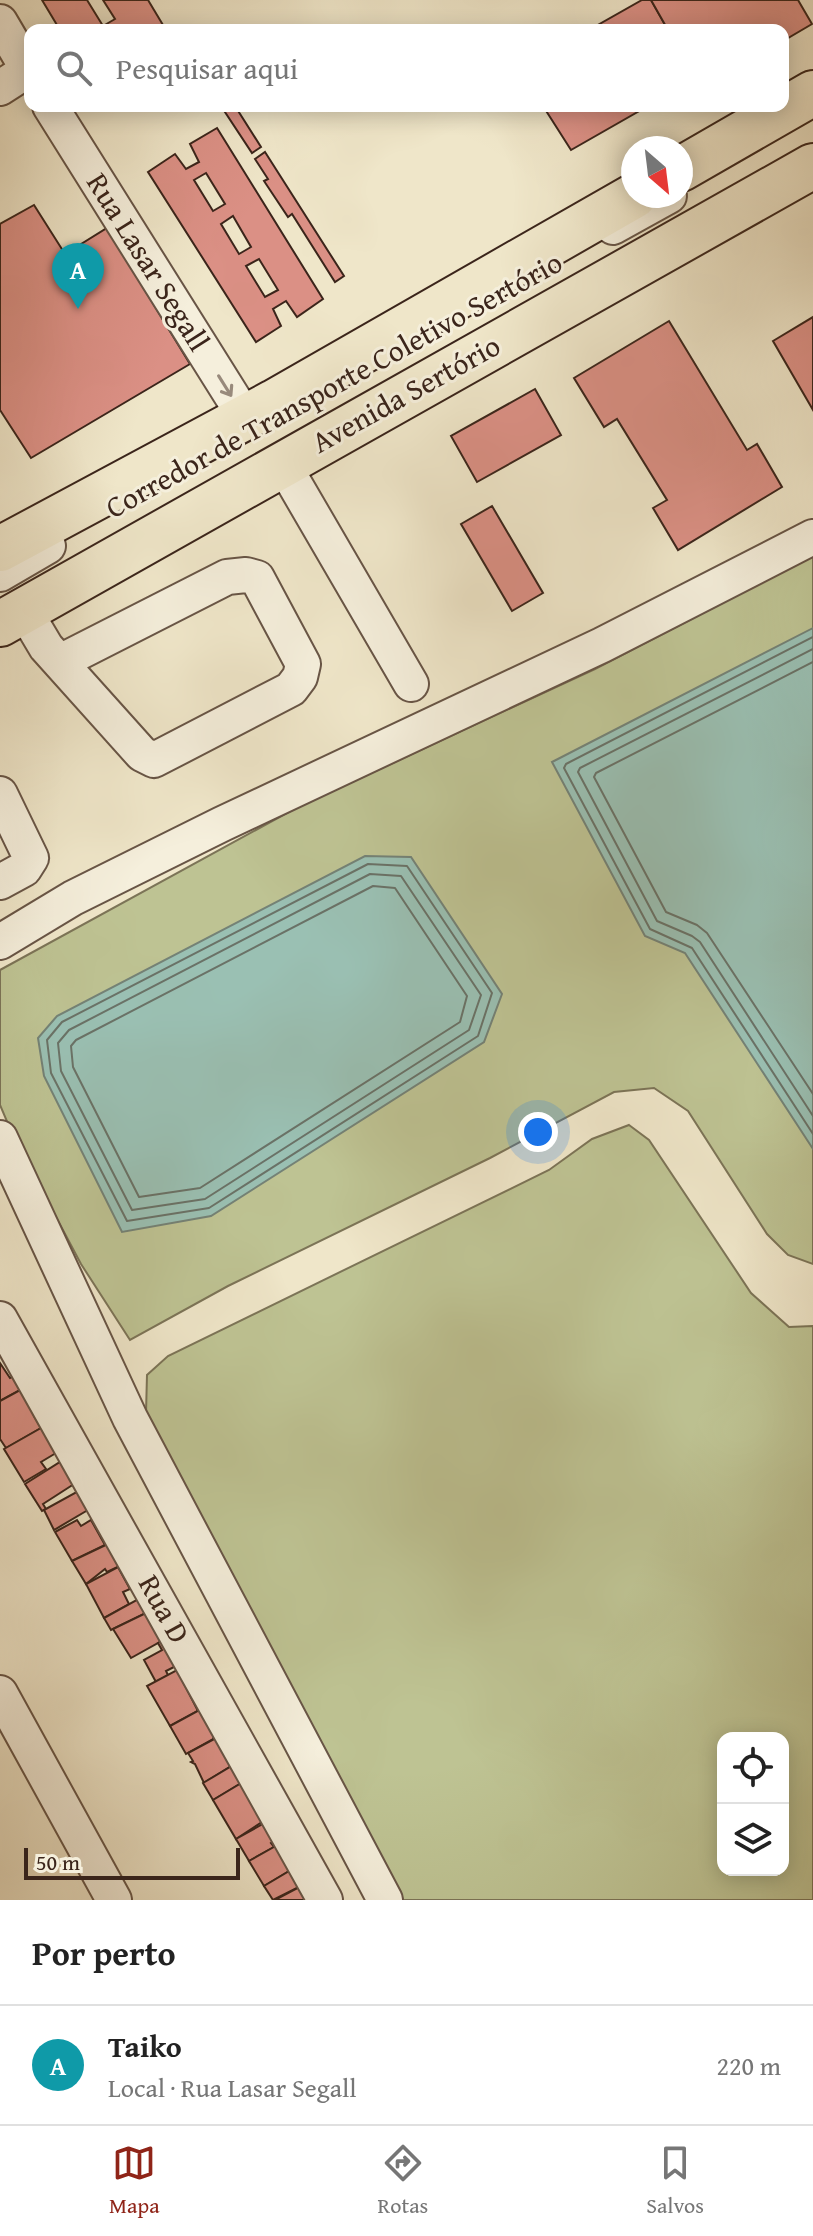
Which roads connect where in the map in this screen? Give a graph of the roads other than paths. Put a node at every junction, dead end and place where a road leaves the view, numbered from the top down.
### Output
1 (0, 22) edge
2 (19, 77) edge
3 (813, 93) edge
4 (789, 107) edge
5 (54, 112) edge
6 (780, 112) edge
7 (813, 115) edge
8 (813, 147) edge
9 (693, 162) edge
10 (813, 166) edge
11 (693, 182) edge
12 (621, 203) edge
13 (646, 208) edge
14 (245, 417) junction
15 (283, 464) junction
16 (813, 537) edge
17 (2, 551) edge
18 (8, 612) edge
19 (60, 662) junction
20 (411, 684) dead end
21 (0, 794) edge
22 (0, 882) edge
23 (0, 942) edge
24 (0, 1138) edge
25 (0, 1319) edge
26 (0, 1693) edge
27 (114, 1900) edge
28 (325, 1900) edge
29 (385, 1900) edge

1 - 2 street
3 - 4 main road
5 -> 14 street, Rua Lasar Segall
6 - 9 main road
7 - 11 street
8 - 18 street, Corredor de Transporte Coletivo Sertório
10 - 15 main road, Avenida Sertório
12 - 14 main road, Avenida Sertório
13 - 17 street, Corredor de Transporte Coletivo Sertório
14 - 17 main road, Avenida Sertório
15 - 18 main road, Avenida Sertório
15 - 20 street
16 - 23 street
18 - 19 street
19 - 19 street
21 - 22 street
24 - 29 street
25 - 28 street, Rua D
26 - 27 street

